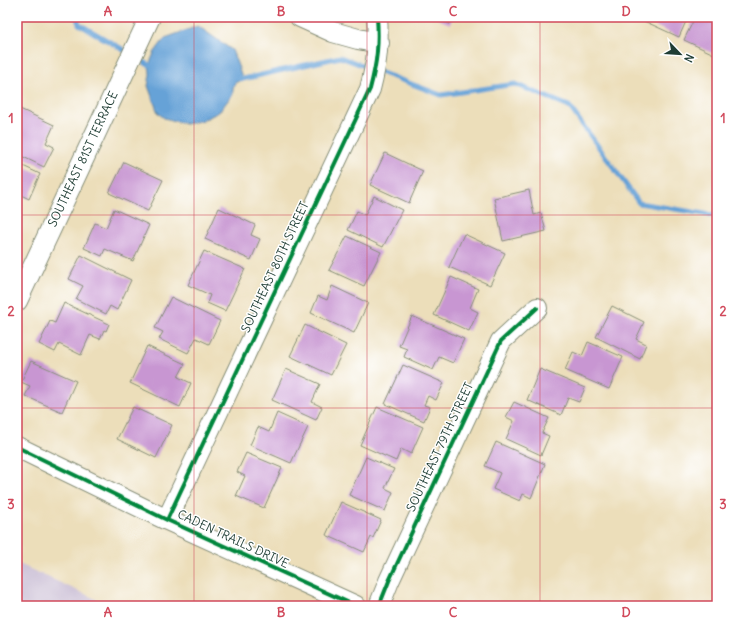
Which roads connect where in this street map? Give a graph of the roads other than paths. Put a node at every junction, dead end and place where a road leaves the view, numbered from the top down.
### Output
1 (150, 17) edge
2 (300, 17) edge
3 (377, 17) edge
4 (378, 50) junction
5 (17, 301) edge
6 (537, 308) dead end
7 (17, 447) edge
8 (167, 520) junction
9 (356, 606) edge
10 (379, 606) edge

1 - 5 street, SOUTHEAST 81ST TERRACE
2 - 4 street
3 - 4 street, SOUTHEAST 80TH STREET
4 - 8 street, SOUTHEAST 80TH STREET
6 - 10 street, SOUTHEAST 79TH STREET
7 - 8 street, CADEN TRAILS DRIVE
8 - 9 street, CADEN TRAILS DRIVE

